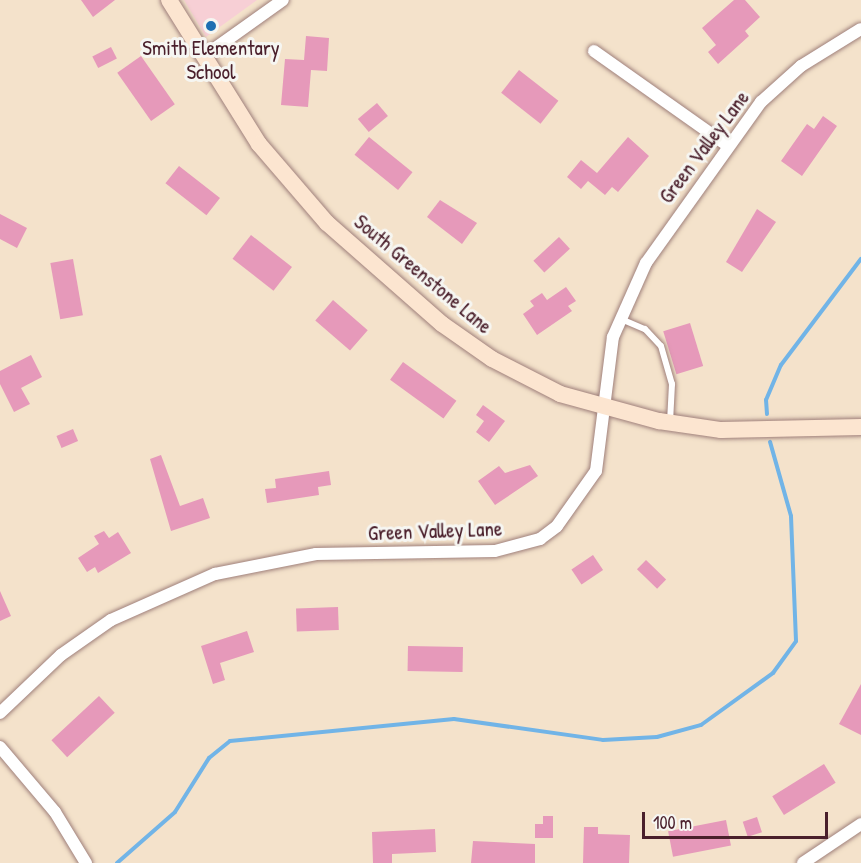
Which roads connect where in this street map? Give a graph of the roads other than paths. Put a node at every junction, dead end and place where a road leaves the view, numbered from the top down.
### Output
1 (169, 0) edge
2 (284, 0) edge
3 (861, 29) edge
4 (594, 51) dead end
5 (203, 57) junction
6 (728, 145) junction
7 (618, 319) junction
8 (607, 408) junction
9 (670, 423) junction
10 (861, 428) edge
11 (0, 713) edge
12 (0, 747) edge
13 (861, 824) edge
14 (86, 863) edge
15 (803, 863) edge

1 - 5 street, South Greenstone Lane
2 - 5 street
3 - 6 street, Green Valley Lane
4 - 6 street
5 - 8 street, South Greenstone Lane
6 - 7 street, Green Valley Lane
7 - 8 street, Green Valley Lane
7 - 9 lane
8 - 9 street, South Greenstone Lane
8 - 11 street, Green Valley Lane
9 - 10 street, South Greenstone Lane
12 - 14 street
13 - 15 street

